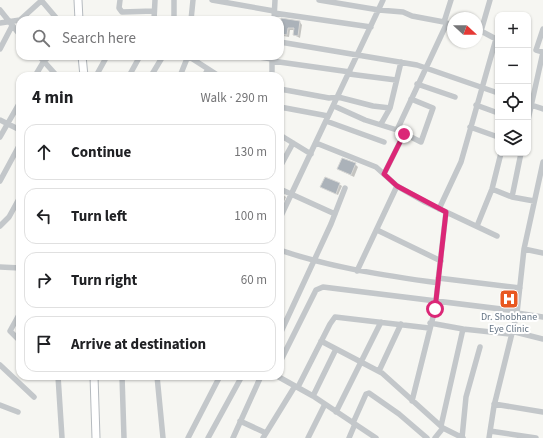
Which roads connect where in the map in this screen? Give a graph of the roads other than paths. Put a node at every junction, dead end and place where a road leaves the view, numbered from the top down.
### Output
1 (41, 0) edge
2 (78, 0) edge
3 (120, 0) edge
4 (155, 0) edge
5 (174, 0) edge
6 (193, 0) edge
7 (212, 0) edge
8 (275, 0) edge
9 (319, 0) edge
10 (355, 0) edge
11 (383, 0) edge
12 (451, 0) edge
13 (490, 0) edge
14 (332, 1) edge
15 (352, 6) junction
16 (0, 10) edge
17 (379, 10) junction
18 (154, 11) junction
19 (274, 12) junction
20 (24, 16) edge
21 (55, 16) edge
22 (79, 16) edge
23 (154, 16) edge
24 (174, 16) edge
25 (191, 16) edge
26 (274, 16) edge
27 (483, 18) edge
28 (445, 19) junction
29 (16, 22) edge
30 (0, 23) edge
31 (10, 24) junction
32 (371, 27) junction
33 (543, 29) edge
34 (16, 31) edge
35 (483, 33) edge
36 (284, 43) edge
37 (0, 49) edge
38 (358, 54) junction
39 (82, 60) edge
40 (105, 60) edge
41 (138, 60) edge
42 (160, 60) edge
43 (186, 60) edge
44 (194, 60) edge
45 (272, 60) edge
46 (278, 60) edge
47 (44, 61) joint
48 (400, 62) junction
49 (425, 68) junction
50 (208, 69) junction
51 (37, 72) edge
52 (54, 72) edge
53 (84, 72) edge
54 (98, 72) edge
55 (131, 72) edge
56 (153, 72) edge
57 (182, 72) edge
58 (206, 72) edge
59 (212, 72) edge
60 (272, 72) edge
61 (349, 73) junction
62 (396, 80) junction
63 (417, 84) junction
64 (482, 87) junction
65 (284, 90) edge
66 (495, 92) edge
67 (338, 97) junction
68 (455, 97) dead end
69 (411, 99) junction
70 (531, 100) edge
71 (531, 104) edge
72 (476, 105) junction
73 (334, 106) junction
74 (284, 107) edge
75 (390, 108) junction
76 (16, 109) edge
77 (543, 109) edge
78 (495, 112) edge
79 (327, 119) junction
80 (0, 120) edge
81 (8, 124) junction
82 (381, 124) junction
83 (470, 127) junction
84 (16, 128) edge
85 (396, 130) junction
86 (404, 134) junction
87 (495, 136) edge
88 (0, 137) edge
89 (284, 137) edge
90 (384, 142) dead end
91 (293, 143) junction
92 (316, 144) junction
93 (16, 151) edge
94 (311, 154) junction
95 (500, 156) edge
96 (520, 156) edge
97 (284, 160) edge
98 (543, 162) edge
99 (384, 174) junction
100 (0, 181) edge
101 (397, 186) junction
102 (346, 188) dead end
103 (492, 189) junction
104 (284, 191) edge
105 (291, 195) junction
106 (512, 197) junction
107 (534, 201) junction
108 (16, 204) edge
109 (440, 209) junction
110 (284, 210) edge
111 (446, 212) junction
112 (336, 214) junction
113 (0, 226) edge
114 (477, 226) junction
115 (377, 230) junction
116 (497, 236) dead end
117 (524, 249) junction
118 (284, 251) edge
119 (543, 253) edge
120 (440, 261) junction
121 (313, 262) junction
122 (2, 267) edge
123 (16, 268) edge
124 (357, 271) junction
125 (0, 273) edge
126 (438, 281) junction
127 (520, 288) junction
128 (436, 300) junction
129 (517, 312) junction
130 (543, 317) edge
131 (16, 320) edge
132 (381, 322) junction
133 (284, 324) edge
134 (401, 324) junction
135 (430, 326) junction
136 (463, 329) junction
137 (511, 333) junction
138 (16, 337) edge
139 (543, 339) edge
140 (321, 341) junction
141 (480, 347) dead end
142 (336, 349) junction
143 (284, 354) edge
144 (361, 363) junction
145 (0, 365) edge
146 (379, 372) junction
147 (58, 380) edge
148 (94, 380) edge
149 (122, 380) edge
150 (157, 380) edge
151 (217, 380) edge
152 (240, 380) edge
153 (259, 380) edge
154 (284, 380) edge
155 (296, 387) junction
156 (313, 396) junction
157 (34, 397) dead end
158 (412, 401) junction
159 (325, 404) junction
160 (494, 404) junction
161 (0, 405) edge
162 (18, 412) dead end
163 (336, 412) junction
164 (543, 412) edge
165 (240, 421) junction
166 (354, 424) junction
167 (442, 427) junction
168 (490, 431) junction
169 (265, 436) edge
170 (62, 438) edge
171 (96, 438) edge
172 (124, 438) edge
173 (163, 438) edge
174 (188, 438) edge
175 (208, 438) edge
176 (233, 438) edge
177 (308, 438) edge
178 (349, 438) edge
179 (376, 438) edge
180 (427, 438) edge
181 (435, 438) edge
182 (462, 438) edge
183 (489, 438) edge
184 (536, 438) edge

1 - 20 street
1 - 21 street
2 - 22 street
3 - 18 street
4 - 18 street
5 - 24 street
6 - 25 street
7 - 19 street
8 - 19 street
9 - 14 street
10 - 15 street
11 - 17 street
12 - 28 street
13 - 27 street
14 - 15 street
15 - 17 street
16 - 31 street
17 - 28 street
17 - 32 street
18 - 23 street
19 - 26 street
19 - 32 street
28 - 49 street
29 - 31 street
30 - 31 street
31 - 34 street
31 - 37 street
32 - 38 street
33 - 70 street
35 - 64 street
36 - 38 street
38 - 48 street
38 - 61 street
39 - 53 street
40 - 54 street
41 - 55 street
42 - 56 street
43 - 57 street
44 - 50 street
45 - 60 street
46 - 61 street
47 - 51 street
47 - 52 street
48 - 49 street
48 - 62 street
49 - 63 street
49 - 64 street
50 - 58 street
50 - 59 street
61 - 62 street
61 - 67 street
62 - 75 street
63 - 68 street
63 - 69 street
64 - 66 street
64 - 72 street
65 - 67 street
67 - 73 street
67 - 75 street
69 - 85 street
69 - 86 street
71 - 77 street
72 - 78 street
72 - 83 street
73 - 79 street
73 - 82 street
74 - 79 street
75 - 82 street
76 - 81 street
79 - 90 street
79 - 92 street
80 - 81 street
81 - 84 street
81 - 88 street
82 - 85 street
83 - 87 street
83 - 109 street
85 - 86 street
86 - 99 street
89 - 91 street
91 - 94 street
91 - 97 street
92 - 94 street
92 - 99 street
93 - 100 street
94 - 105 street
95 - 103 street
96 - 106 street
98 - 107 street
99 - 101 street
101 - 109 street
101 - 115 street
102 - 112 street
103 - 106 street
103 - 114 street
104 - 105 street
105 - 110 street
105 - 112 street
106 - 107 street
107 - 117 street
108 - 113 street
109 - 111 street
111 - 114 street
111 - 120 street
112 - 121 street
114 - 116 street
115 - 120 street
115 - 124 street
117 - 119 street
117 - 127 street
118 - 121 street
120 - 126 street
121 - 124 street
121 - 133 street
122 - 123 street
122 - 125 street
124 - 126 street
126 - 127 street
126 - 128 street
127 - 129 street
128 - 129 street
128 - 135 street
128 - 143 street
129 - 130 street
129 - 137 street
131 - 138 street
132 - 134 street
132 - 140 street
132 - 144 street
134 - 135 street
134 - 146 street
135 - 136 street
135 - 158 street
136 - 137 street
136 - 167 street
137 - 139 street
137 - 160 street
140 - 142 street
140 - 155 street
141 - 182 street
142 - 144 street
142 - 156 street
144 - 146 street
144 - 163 street
145 - 157 street
146 - 158 street
147 - 170 street
148 - 171 street
149 - 172 street
150 - 173 street
151 - 174 street
152 - 175 street
153 - 165 street
154 - 155 street
155 - 156 street
155 - 169 street
156 - 159 street
158 - 167 street
159 - 163 street
159 - 177 street
160 - 164 street
160 - 168 street
161 - 162 street
163 - 166 street
165 - 169 street
165 - 176 street
166 - 178 street
166 - 179 street
166 - 180 street
167 - 181 street
167 - 182 street
168 - 183 street
168 - 184 street

